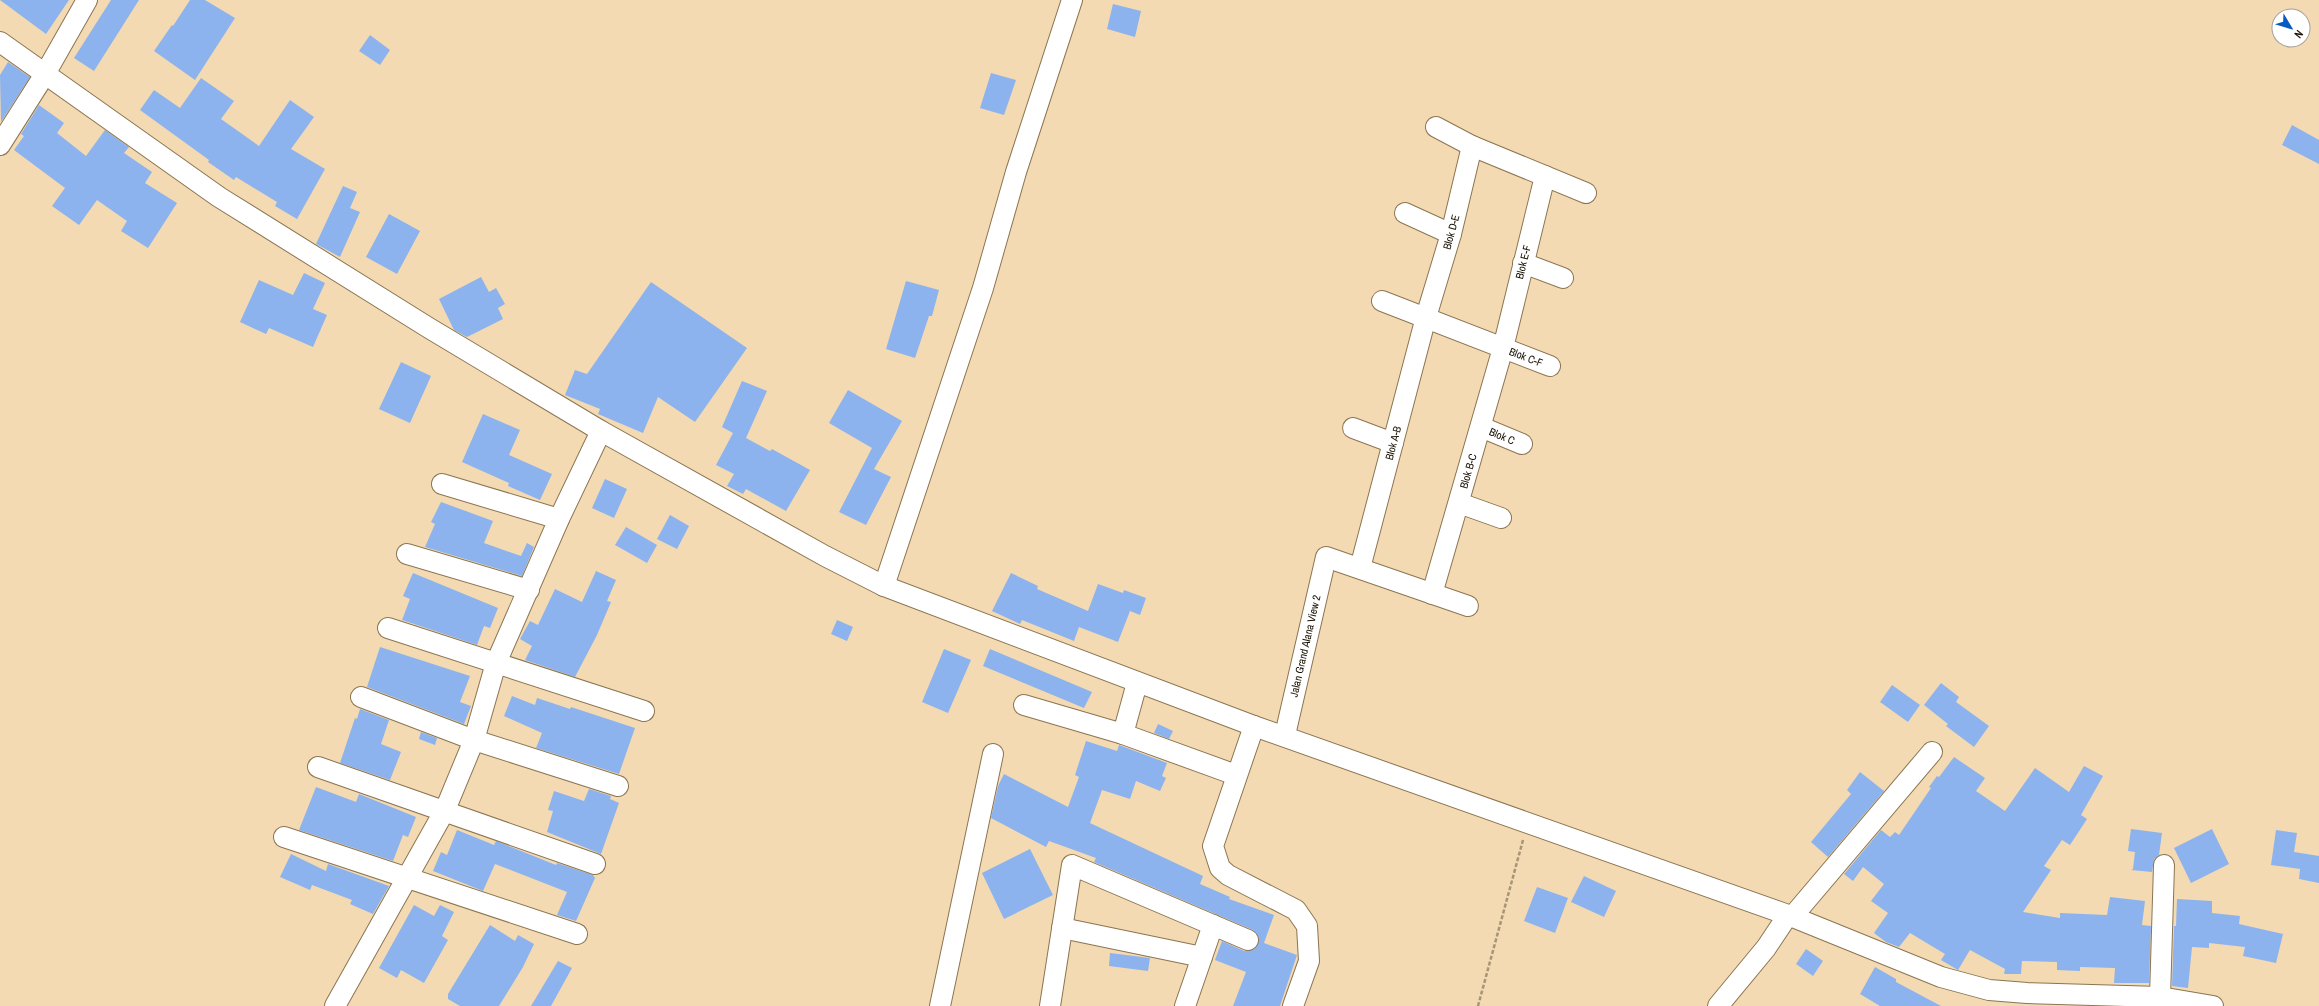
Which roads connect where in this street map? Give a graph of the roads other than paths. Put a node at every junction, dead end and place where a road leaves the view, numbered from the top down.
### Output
1 (87, 0) edge
2 (1072, 0) edge
3 (0, 42) edge
4 (45, 74) junction
5 (1436, 127) dead end
6 (0, 145) edge
7 (1472, 146) junction
8 (1545, 176) junction
9 (1586, 193) dead end
10 (1405, 213) dead end
11 (1451, 234) junction
12 (1523, 263) junction
13 (1564, 278) dead end
14 (1382, 301) dead end
15 (1426, 318) junction
16 (1502, 348) junction
17 (1550, 366) dead end
18 (1481, 427) junction
19 (1353, 428) dead end
20 (601, 431) junction
21 (1393, 443) junction
22 (1522, 444) dead end
23 (442, 484) dead end
24 (1459, 503) junction
25 (1501, 518) dead end
26 (559, 519) junction
27 (407, 554) dead end
28 (1360, 568) junction
29 (884, 586) junction
30 (529, 590) junction
31 (1432, 594) junction
32 (1468, 606) dead end
33 (388, 628) dead end
34 (496, 663) junction
35 (1137, 683) junction
36 (362, 697) dead end
37 (1024, 705) dead end
38 (644, 711) dead end
39 (1254, 726) junction
40 (1123, 734) junction
41 (1285, 735) junction
42 (474, 740) junction
43 (1932, 752) dead end
44 (993, 754) dead end
45 (318, 767) dead end
46 (1236, 775) junction
47 (618, 786) dead end
48 (445, 810) junction
49 (284, 837) dead end
50 (594, 864) dead end
51 (2164, 865) dead end
52 (407, 879) junction
53 (1790, 916) junction
54 (1213, 925) junction
55 (1062, 928) junction
56 (577, 934) dead end
57 (1248, 940) dead end
58 (1202, 957) junction
59 (2160, 997) junction
60 (335, 1006) edge
61 (940, 1006) edge
62 (1050, 1006) edge
63 (1185, 1006) edge
64 (1293, 1006) edge
65 (1718, 1006) edge
66 (2213, 1006) edge

1 - 4 street
2 - 29 street
3 - 4 street
4 - 6 street
4 - 20 street
5 - 7 street
7 - 8 street
7 - 11 street, Blok D-E
8 - 9 street
8 - 12 street, Blok E-F
10 - 11 street
11 - 15 street, Blok D-E
12 - 13 street
12 - 16 street, Blok E-F
14 - 15 street, Blok C-F
15 - 16 street, Blok C-F
15 - 21 street, Blok A-B
16 - 17 street, Blok C-F
16 - 18 street, Blok B-C
18 - 22 street, Blok C
18 - 24 street, Blok B-C
19 - 21 street
20 - 26 street
20 - 29 street
21 - 28 street, Blok A-B
23 - 26 street
24 - 25 street
24 - 31 street, Blok B-C
26 - 30 street
27 - 30 street
28 - 31 street
28 - 41 street, Jalan Grand Alana View 2
29 - 35 street
30 - 34 street
31 - 32 street
33 - 34 street
34 - 38 street
34 - 42 street
35 - 39 street
35 - 40 street
36 - 42 street
37 - 40 street
39 - 41 street
39 - 46 street
40 - 46 street
41 - 53 street
42 - 47 street
42 - 48 street
43 - 53 street
44 - 61 street
45 - 48 street
46 - 64 street
48 - 50 street
48 - 52 street
49 - 52 street
51 - 59 street
52 - 56 street
52 - 60 street
53 - 59 street
53 - 65 street
54 - 55 street
54 - 57 street
54 - 58 street
55 - 58 street
55 - 62 street
58 - 63 street
59 - 66 street

